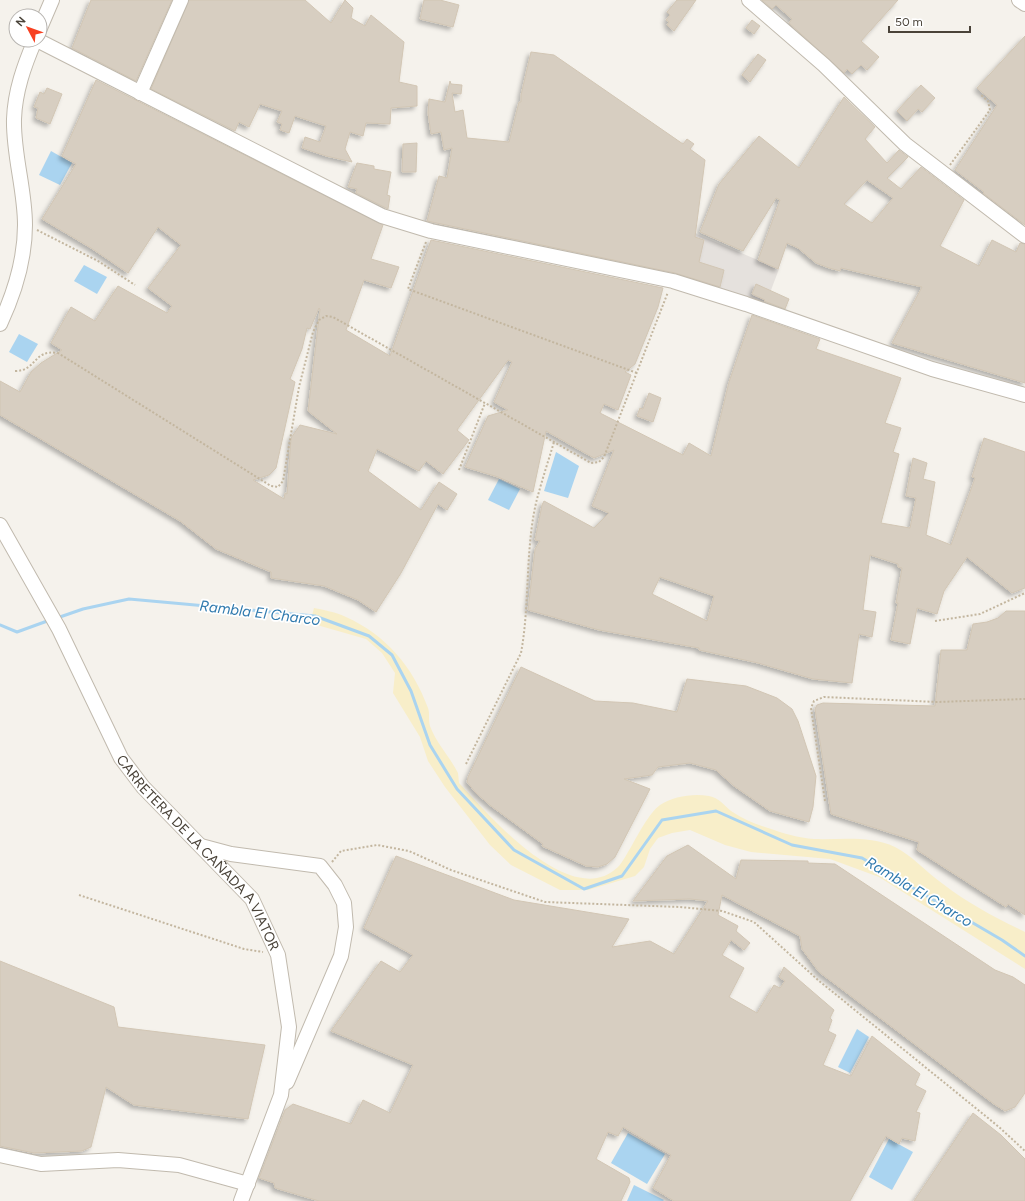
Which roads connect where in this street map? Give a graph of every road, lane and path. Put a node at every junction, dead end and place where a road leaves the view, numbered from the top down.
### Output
1 (52, 0) edge
2 (181, 0) edge
3 (749, 0) edge
4 (1019, 0) edge
5 (1025, 4) edge
6 (48, 9) edge
7 (48, 46) edge
8 (32, 48) edge
9 (140, 93) junction
10 (981, 95) dead end
11 (944, 174) junction
12 (25, 224) junction
13 (431, 231) junction
14 (1025, 236) edge
15 (673, 281) junction
16 (134, 285) dead end
17 (0, 324) edge
18 (15, 371) dead end
19 (637, 373) junction
20 (1025, 395) edge
21 (485, 402) junction
22 (554, 442) junction
23 (459, 470) dead end
24 (0, 525) edge
25 (1025, 593) edge
26 (935, 622) dead end
27 (1025, 700) edge
28 (466, 764) dead end
29 (825, 801) dead end
30 (201, 846) junction
31 (326, 874) junction
32 (79, 895) dead end
33 (278, 955) junction
34 (281, 1096) junction
35 (1025, 1151) edge
36 (0, 1155) edge
37 (248, 1184) junction
38 (241, 1201) edge

1 - 6 street
2 - 9 street
3 - 11 street
4 - 5 street
7 - 9 street
8 - 12 street
9 - 13 street
10 - 11 path
11 - 14 street
12 - 16 path
12 - 17 street
13 - 15 street
13 - 19 path
15 - 19 path
15 - 20 street
18 - 21 path
19 - 22 path
21 - 22 path
21 - 23 path
22 - 28 path
24 - 30 street, CARRETERA DE LA CAÑADA A VIATOR
25 - 26 path
27 - 29 path
30 - 31 street
30 - 33 street, CARRETERA DE LA CAÑADA A VIATOR
31 - 34 street
31 - 35 path
32 - 33 path
33 - 34 street, CARRETERA DE LA CAÑADA A VIATOR
34 - 37 street, CARRETERA DE LA CAÑADA A VIATOR
36 - 37 street
37 - 38 street, CARRETERA DE LA CAÑADA A VIATOR

